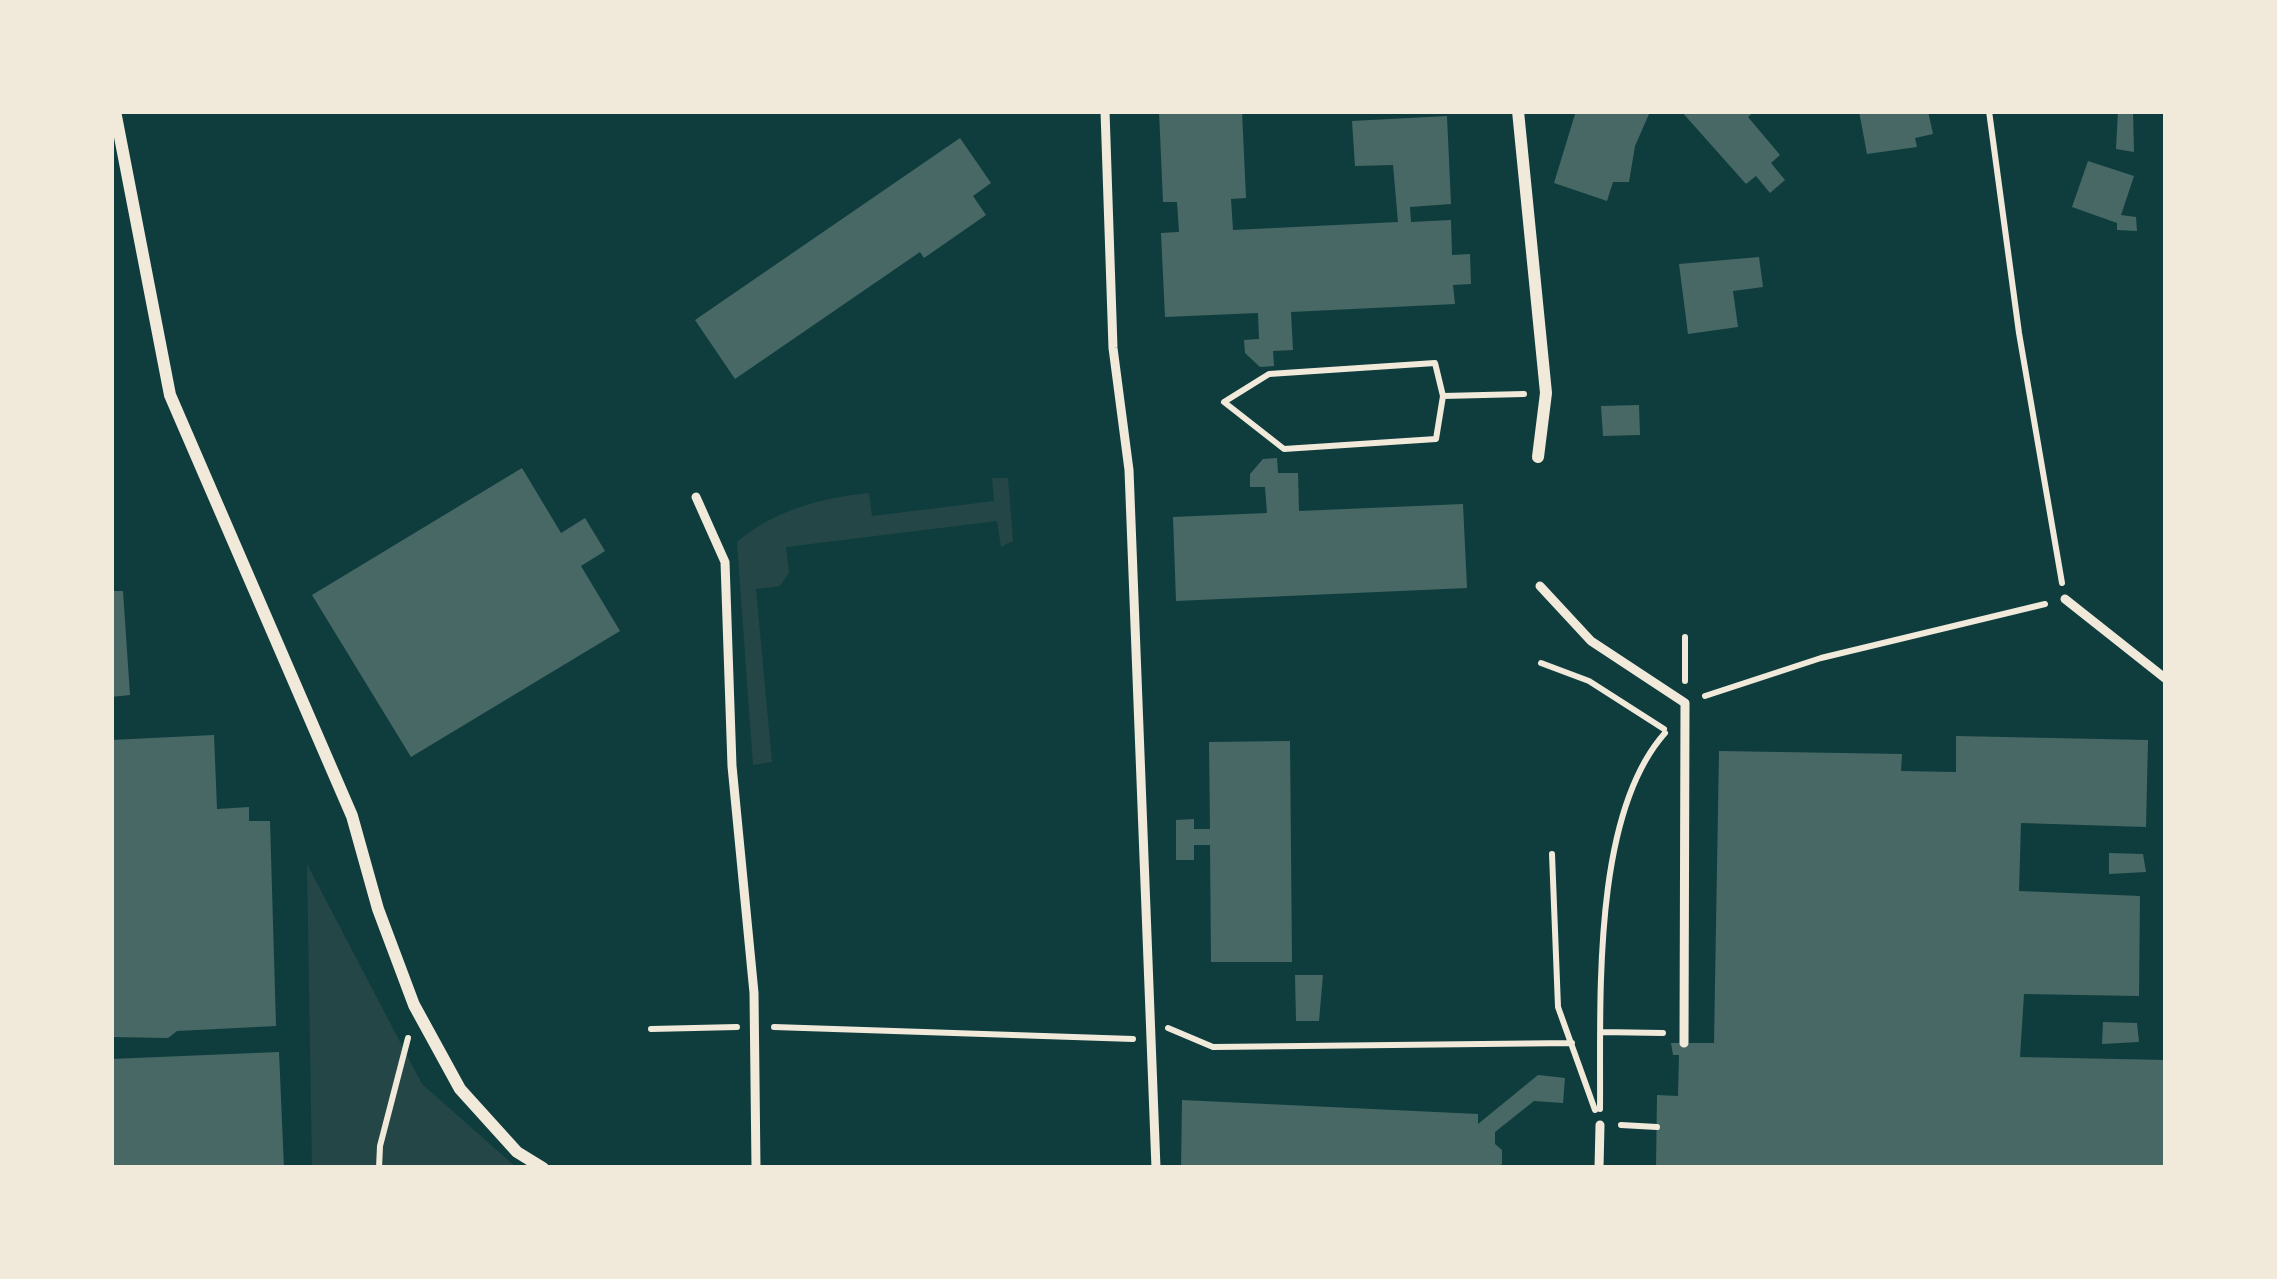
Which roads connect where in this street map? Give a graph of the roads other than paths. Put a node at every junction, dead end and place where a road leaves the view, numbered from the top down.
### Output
1 (115, 111) edge
2 (1105, 111) edge
3 (1519, 111) edge
4 (1538, 458) dead end
5 (696, 497) dead end
6 (1540, 586) dead end
7 (2065, 599) road end
8 (2166, 679) edge
9 (1683, 1038) road end
10 (1600, 1124) road end
11 (543, 1168) edge
12 (756, 1168) edge
13 (1156, 1168) edge
14 (1599, 1168) edge

1 - 11 street
2 - 13 lane
3 - 4 street
5 - 12 lane
6 - 9 lane
7 - 8 lane
10 - 14 lane

